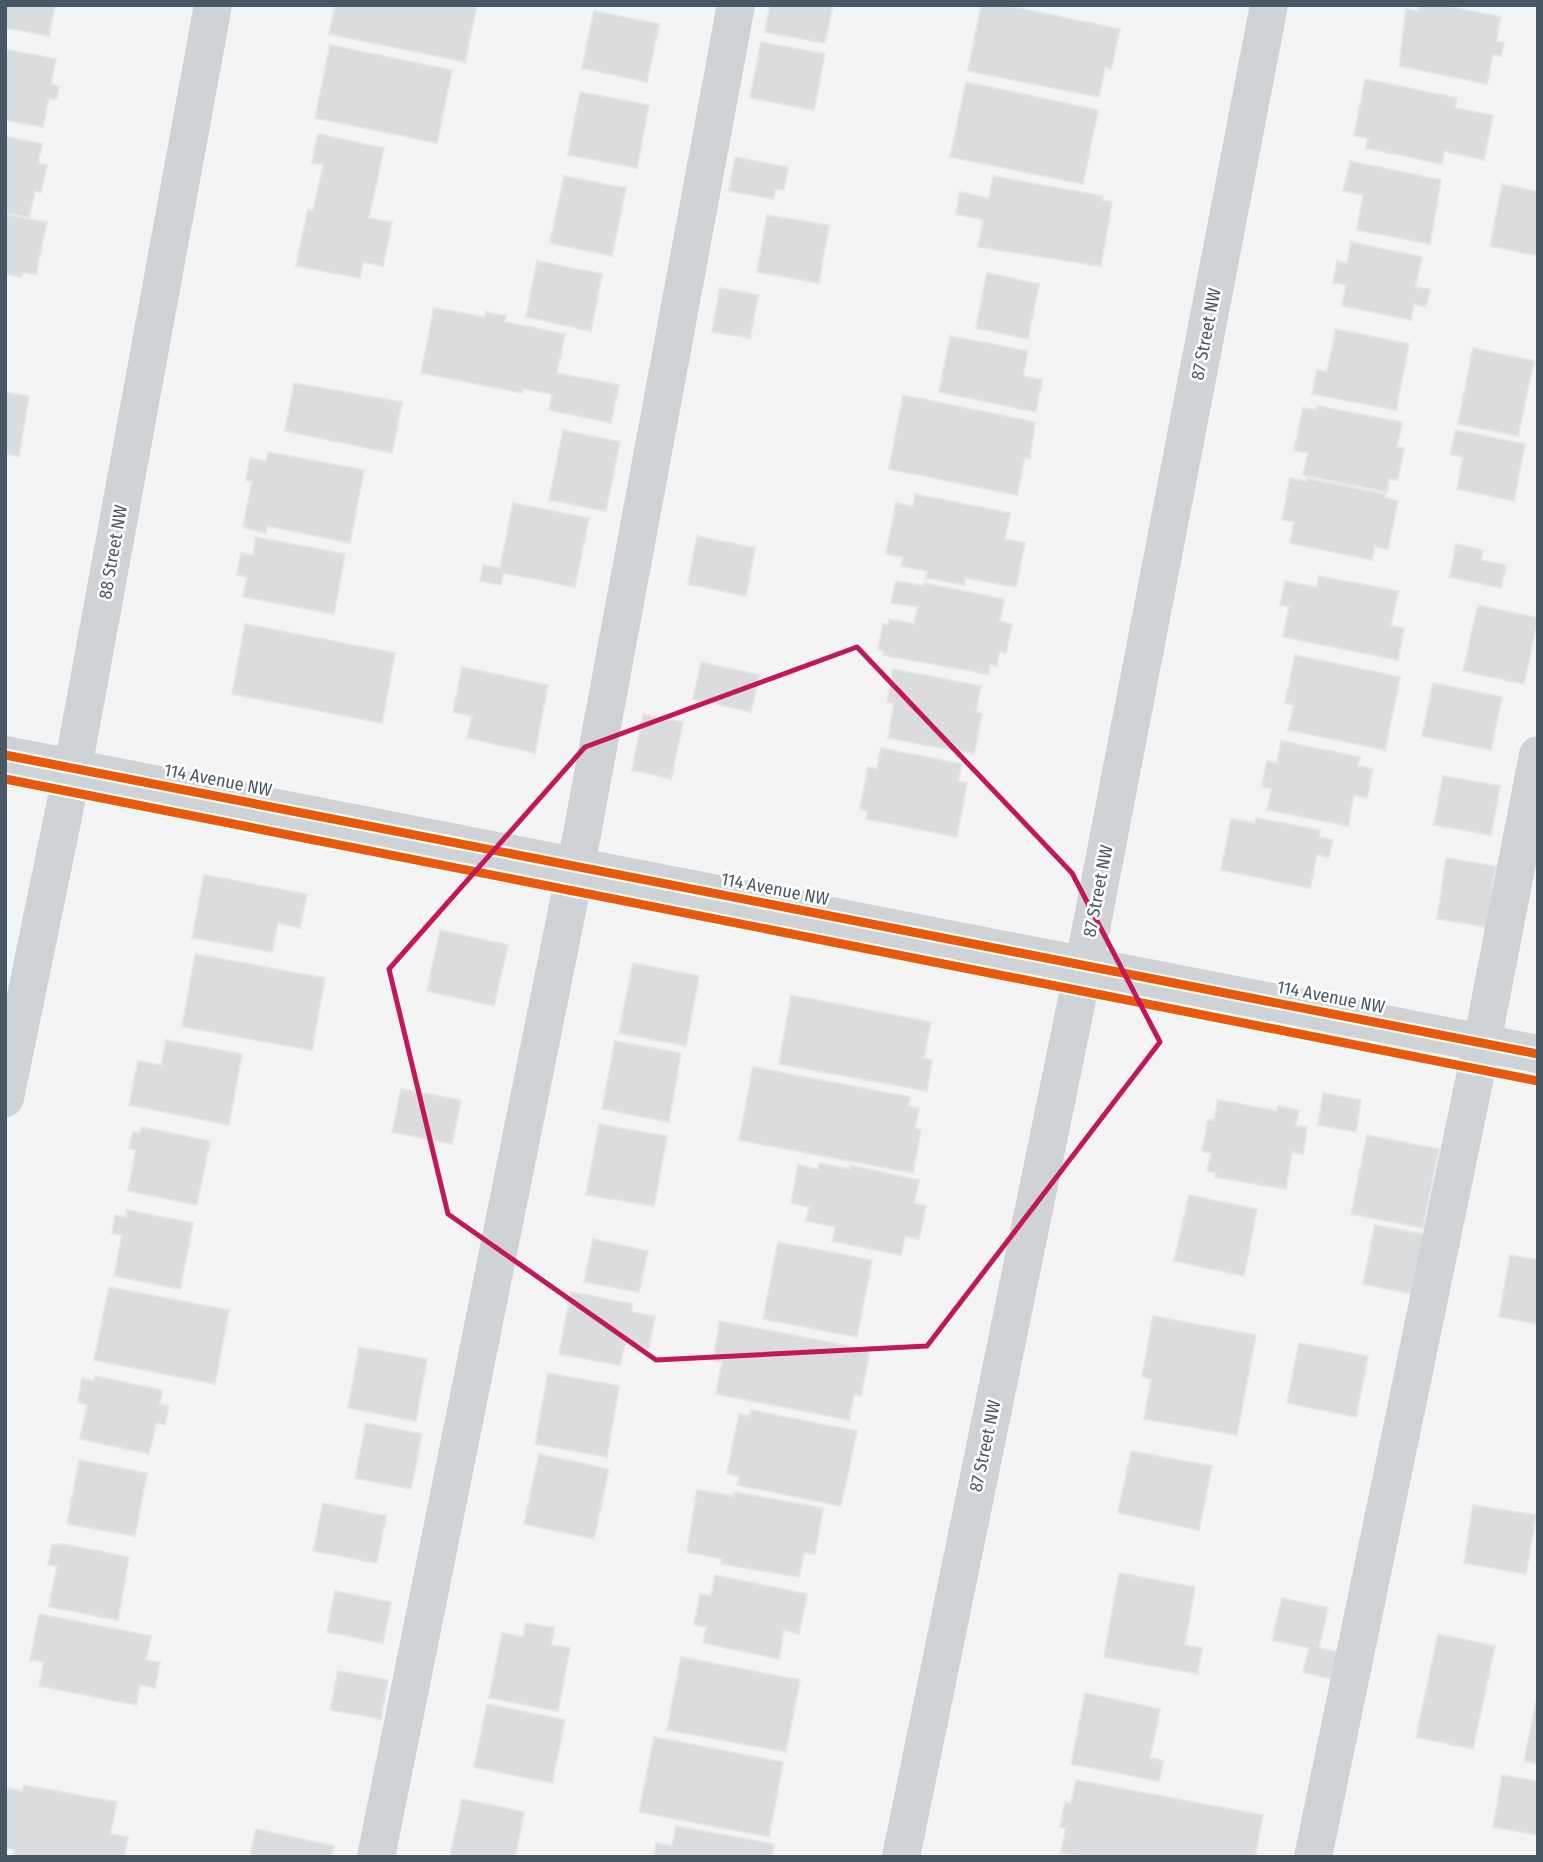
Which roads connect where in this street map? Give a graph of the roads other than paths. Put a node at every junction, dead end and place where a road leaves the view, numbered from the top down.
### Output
1 (213, 5) edge
2 (736, 5) edge
3 (1269, 5) edge
4 (5, 755) edge
5 (1538, 755) edge
6 (73, 768) junction
7 (576, 866) junction
8 (1084, 965) junction
9 (1482, 1043) junction
10 (1538, 1054) edge
11 (5, 1098) edge
12 (376, 1857) edge
13 (901, 1857) edge
14 (1313, 1857) edge

1 - 6 street, 88 Street NW
2 - 7 street
3 - 8 street, 87 Street NW
4 - 6 street, 114 Avenue NW
5 - 9 street
6 - 7 street, 114 Avenue NW
6 - 11 street, 88 Street NW
7 - 8 street, 114 Avenue NW
7 - 12 street
8 - 9 street, 114 Avenue NW
8 - 13 street, 87 Street NW
9 - 10 street, 114 Avenue NW
9 - 14 street

